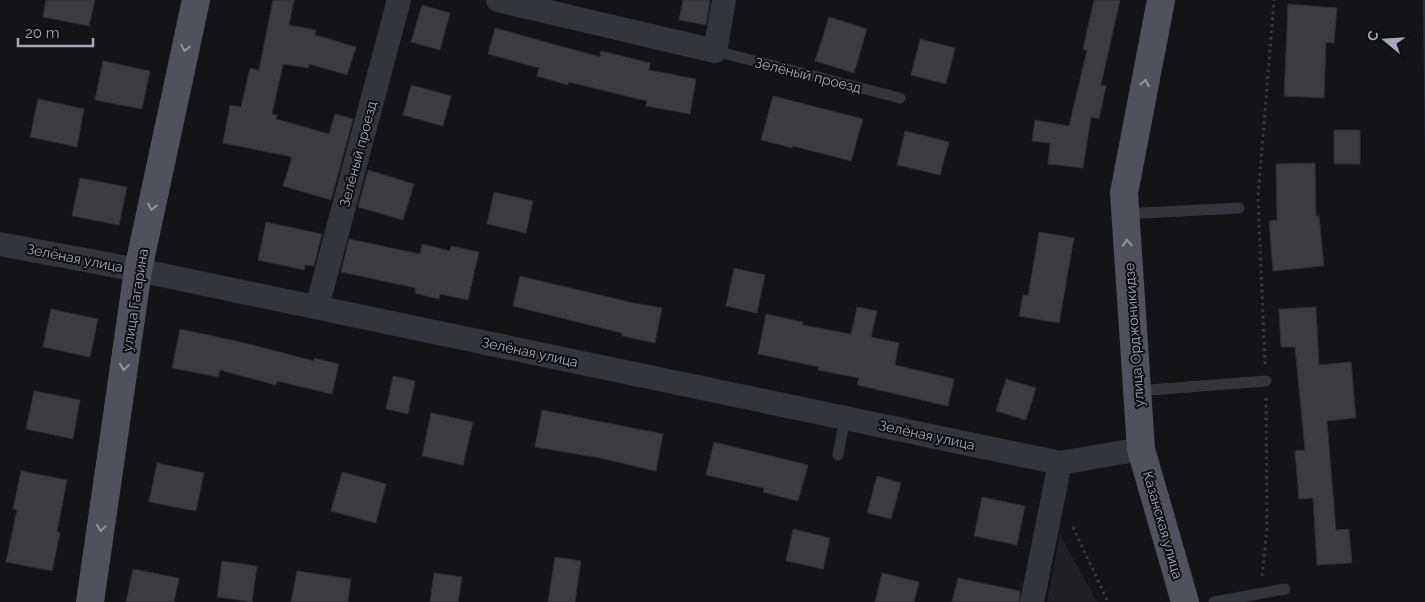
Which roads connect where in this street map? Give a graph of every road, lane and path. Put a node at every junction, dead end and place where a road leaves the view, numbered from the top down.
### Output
1 (196, 0) edge
2 (399, 0) edge
3 (498, 0) edge
4 (724, 0) edge
5 (1162, 0) edge
6 (1274, 0) edge
7 (715, 51) junction
8 (900, 98) dead end
9 (1239, 208) dead end
10 (1126, 214) junction
11 (0, 244) edge
12 (138, 270) junction
13 (316, 307) junction
14 (1266, 381) junction
15 (1137, 391) junction
16 (845, 418) junction
17 (1141, 449) junction
18 (838, 455) dead end
19 (1060, 463) junction
20 (1072, 526) dead end
21 (1284, 589) dead end
22 (1260, 593) junction
23 (90, 602) edge
24 (1032, 602) edge
25 (1108, 602) edge
26 (1185, 602) edge
27 (1214, 602) edge

1 -> 12 main road, улица Гагарина
2 - 13 street, Зелёный проезд
3 - 7 street, Зелёный проезд
4 - 7 street
10 -> 5 main road, улица Орджоникидзе
6 - 14 path
7 - 8 lane, Зелёный проезд
9 - 10 lane
15 -> 10 main road, улица Орджоникидзе
11 - 12 street, Зелёная улица
12 - 13 street, Зелёная улица
12 -> 23 main road, улица Гагарина
13 - 16 street, Зелёная улица
14 - 15 lane
14 - 22 path
15 - 17 main road, улица Орджоникидзе
16 - 18 lane
16 - 19 street, Зелёная улица
17 - 19 street
17 - 26 main road, Казанская улица
19 - 24 street
20 - 25 path
21 - 22 lane
22 - 27 lane

